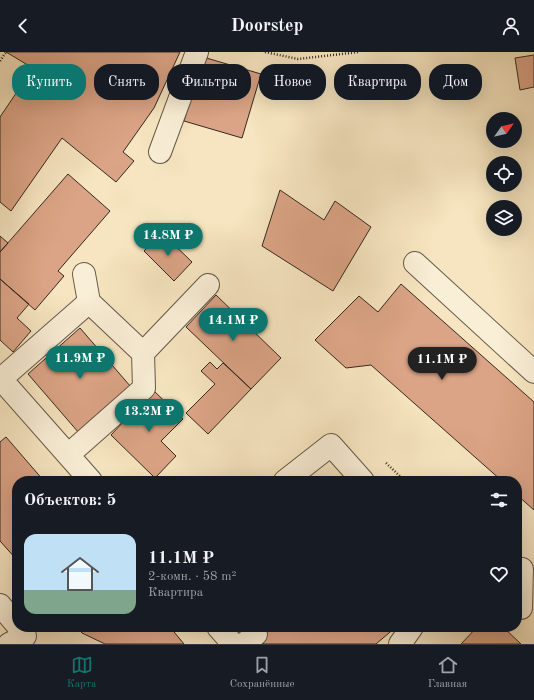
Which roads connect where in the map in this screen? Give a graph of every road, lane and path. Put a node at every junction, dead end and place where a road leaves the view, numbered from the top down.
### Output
1 (6, 52) edge
2 (197, 52) edge
3 (265, 52) edge
4 (359, 52) edge
5 (0, 61) edge
6 (160, 152) dead end
7 (415, 263) dead end
8 (84, 274) dead end
9 (208, 285) dead end
10 (90, 302) junction
11 (143, 353) junction
12 (534, 372) edge
13 (0, 379) edge
14 (68, 455) junction
15 (386, 463) dead end
16 (87, 476) edge
17 (292, 476) edge
18 (358, 476) edge
19 (400, 476) edge
20 (522, 569) dead end
21 (0, 605) edge
22 (524, 610) edge
23 (12, 619) edge
24 (23, 632) edge
25 (222, 632) edge
26 (408, 632) edge
27 (9, 644) edge
28 (233, 644) edge
29 (400, 644) edge

1 - 5 path
2 - 6 street
3 - 4 path
7 - 12 street
8 - 10 street
9 - 11 street
10 - 11 street
10 - 13 street
11 - 14 street
13 - 14 street
14 - 16 street
15 - 19 path
17 - 18 street
20 - 22 street
21 - 23 street
24 - 27 street
25 - 28 street
26 - 29 street

